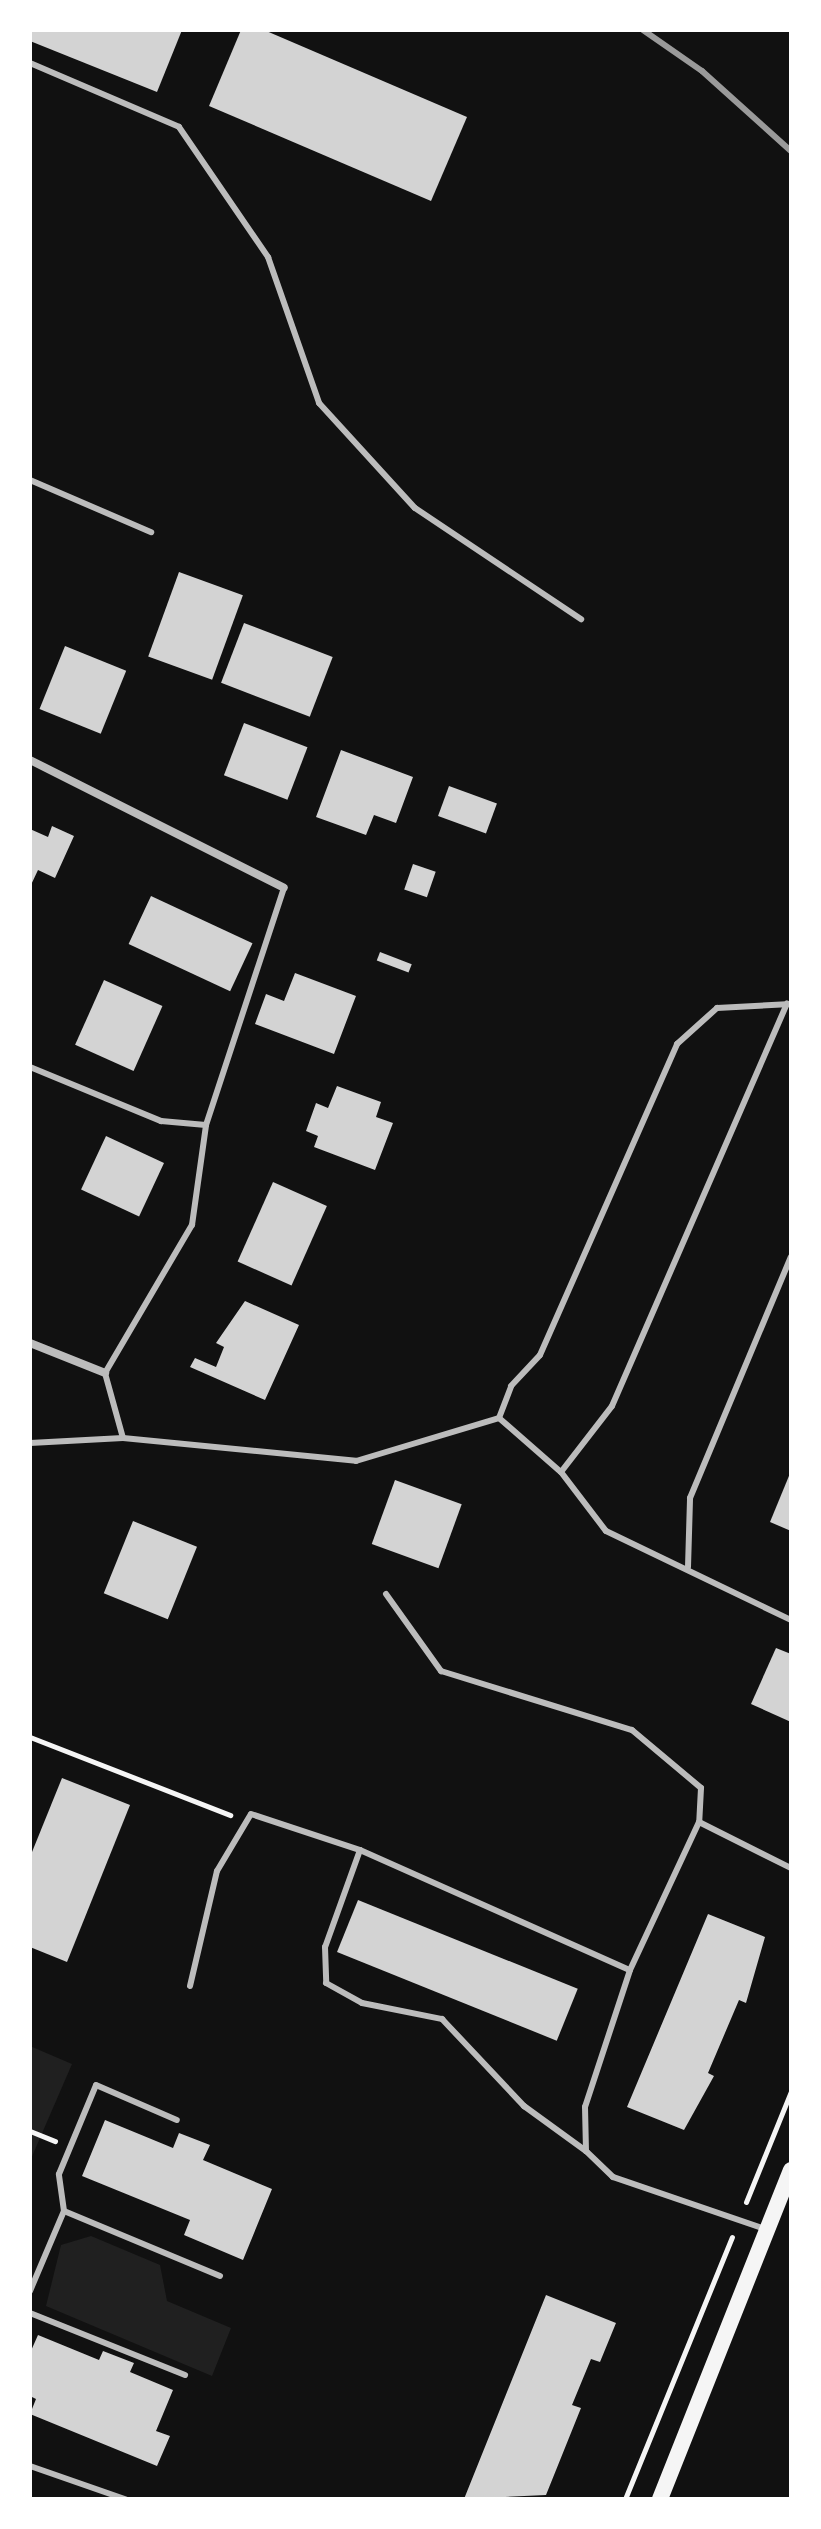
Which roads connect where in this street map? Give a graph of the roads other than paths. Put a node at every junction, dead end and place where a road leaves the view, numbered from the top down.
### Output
1 (30, 63) edge
2 (30, 480) edge
3 (151, 532) dead end
4 (581, 619) dead end
5 (30, 760) edge
6 (284, 888) joint
7 (789, 1003) edge
8 (30, 1067) edge
9 (206, 1125) junction
10 (791, 1257) edge
11 (30, 1343) edge
12 (105, 1373) junction
13 (499, 1418) junction
14 (123, 1438) junction
15 (30, 1443) edge
16 (561, 1472) junction
17 (688, 1567) junction
18 (386, 1594) dead end
19 (791, 1620) edge
20 (699, 1822) junction
21 (360, 1850) junction
22 (791, 1868) edge
23 (630, 1970) junction
24 (190, 1986) dead end
25 (177, 2120) dead end
26 (586, 2151) junction
27 (791, 2170) edge
28 (64, 2211) junction
29 (767, 2230) junction
30 (220, 2276) dead end
31 (30, 2291) edge
32 (30, 2313) edge
33 (185, 2375) dead end
34 (30, 2466) edge
35 (125, 2499) edge
36 (660, 2499) edge

1 - 4 lane
2 - 3 lane
5 - 6 street
6 - 9 lane
7 - 13 lane
7 - 16 lane
8 - 9 lane
9 - 12 lane
10 - 17 lane
11 - 12 street
12 - 14 lane
13 - 14 lane
13 - 16 lane
14 - 15 lane
16 - 17 lane
17 - 19 lane
18 - 20 lane
20 - 22 lane
20 - 23 lane
21 - 23 lane
21 - 24 lane
21 - 26 lane
23 - 26 lane
25 - 28 lane
26 - 29 lane
27 - 29 main road
28 - 30 lane
28 - 31 lane
29 - 36 main road
32 - 33 lane
34 - 35 lane

